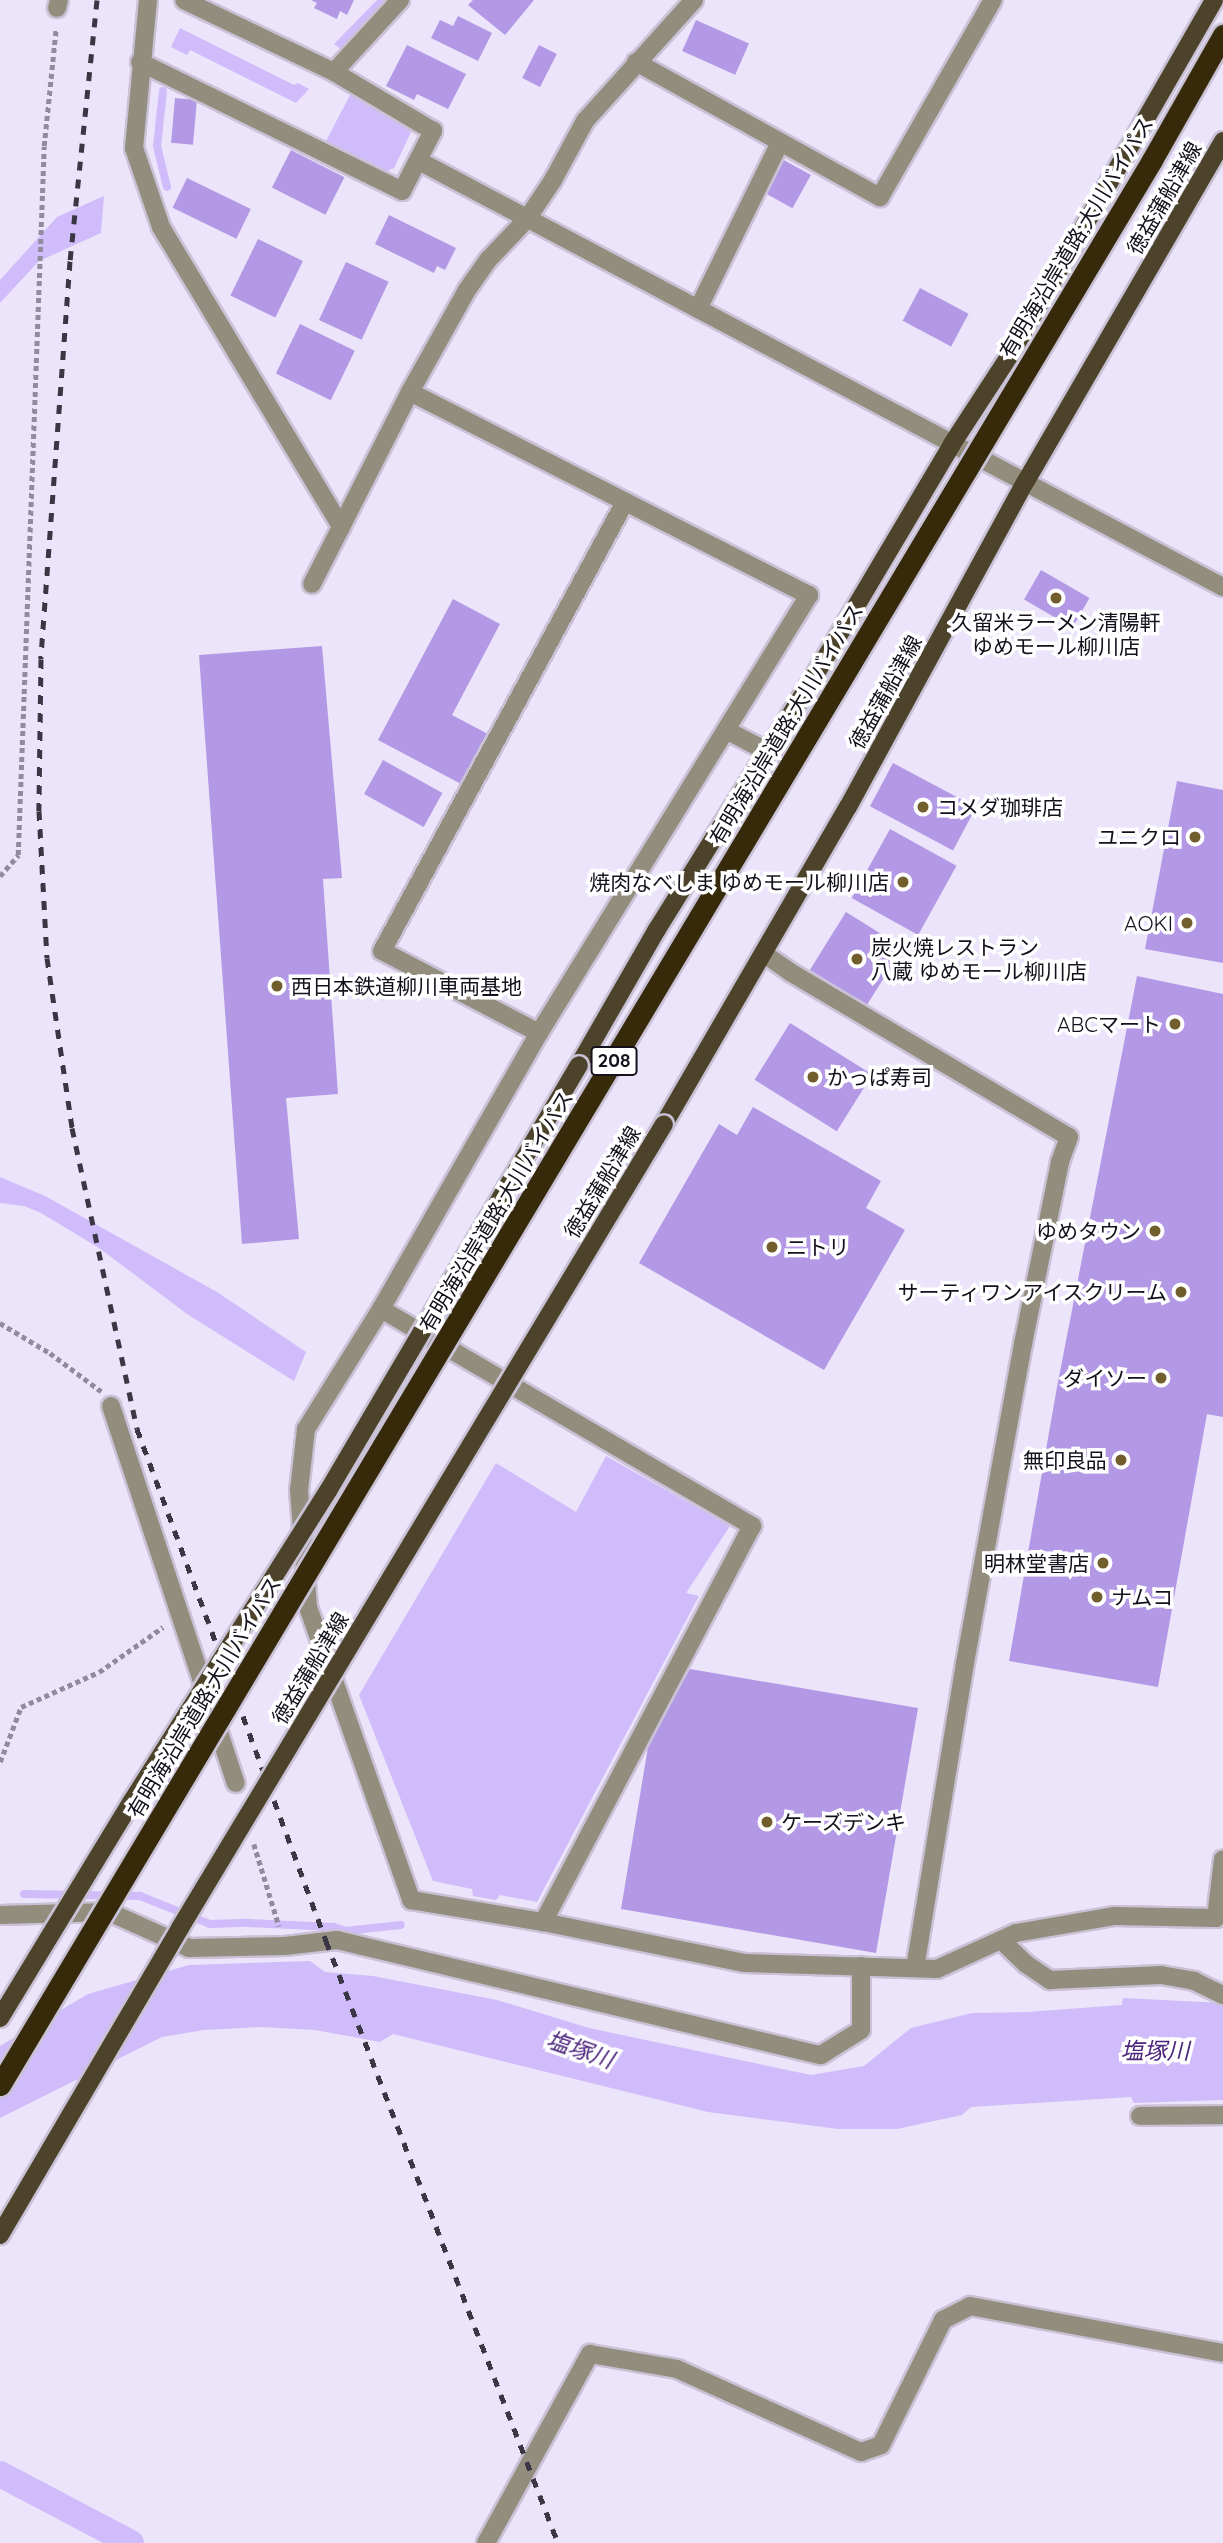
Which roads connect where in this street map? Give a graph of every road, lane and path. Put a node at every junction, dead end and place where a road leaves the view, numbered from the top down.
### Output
1 (148, 0) edge
2 (184, 0) edge
3 (400, 0) edge
4 (694, 0) edge
5 (993, 0) edge
6 (1214, 0) edge
7 (58, 4) edge
8 (1223, 35) edge
9 (140, 62) junction
10 (636, 62) junction
11 (334, 72) junction
12 (1223, 141) edge
13 (780, 142) junction
14 (419, 160) junction
15 (527, 219) junction
16 (698, 309) junction
17 (410, 392) junction
18 (952, 444) junction
19 (1026, 481) junction
20 (625, 502) junction
21 (341, 527) junction
22 (312, 584) dead end
23 (1223, 587) edge
24 (726, 730) junction
25 (768, 752) junction
26 (0, 876) edge
27 (763, 953) junction
28 (540, 1033) junction
29 (381, 1309) junction
30 (0, 1323) edge
31 (111, 1406) joint
32 (182, 1615) junction
33 (0, 1762) edge
34 (236, 1783) dead end
35 (251, 1833) dead end
36 (1223, 1859) edge
37 (0, 1915) edge
38 (543, 1922) junction
39 (1001, 1940) junction
40 (285, 1946) junction
41 (861, 1966) junction
42 (915, 1968) junction
43 (1223, 1995) edge
44 (0, 2018) edge
45 (0, 2085) edge
46 (1223, 2115) edge
47 (1140, 2116) dead end
48 (0, 2235) edge
49 (1223, 2353) edge
50 (485, 2543) edge

1 - 9 street
2 - 11 street
3 - 11 street
4 - 10 street
5 - 13 street
6 - 18 main road
7 - 26 path
8 - 45 highway, 有明海沿岸道路;大川バイパス / 208, bridge
9 - 14 street
9 - 21 street
10 - 13 street
10 - 15 street
11 - 14 street
12 - 19 main road, 徳益蒲船津線
13 - 16 street
14 - 15 street
15 - 16 street
15 - 17 street
16 - 18 street
17 - 20 street
17 - 21 street
18 - 19 street
18 - 25 main road
19 - 23 street
19 - 27 main road, 徳益蒲船津線
20 - 24 street
20 - 28 street
21 - 22 street
24 - 25 street
24 - 28 street
25 - 44 main road, bridge
27 - 42 street
27 - 48 main road, 徳益蒲船津線, bridge
28 - 29 street
29 - 38 street
29 - 38 street
30 - 31 path
31 - 32 street
32 - 33 path
32 - 34 street
35 - 40 path
36 - 39 street
37 - 40 street
38 - 41 street
39 - 42 street
39 - 43 street
40 - 41 street
41 - 42 street
46 - 47 street
49 - 50 street

